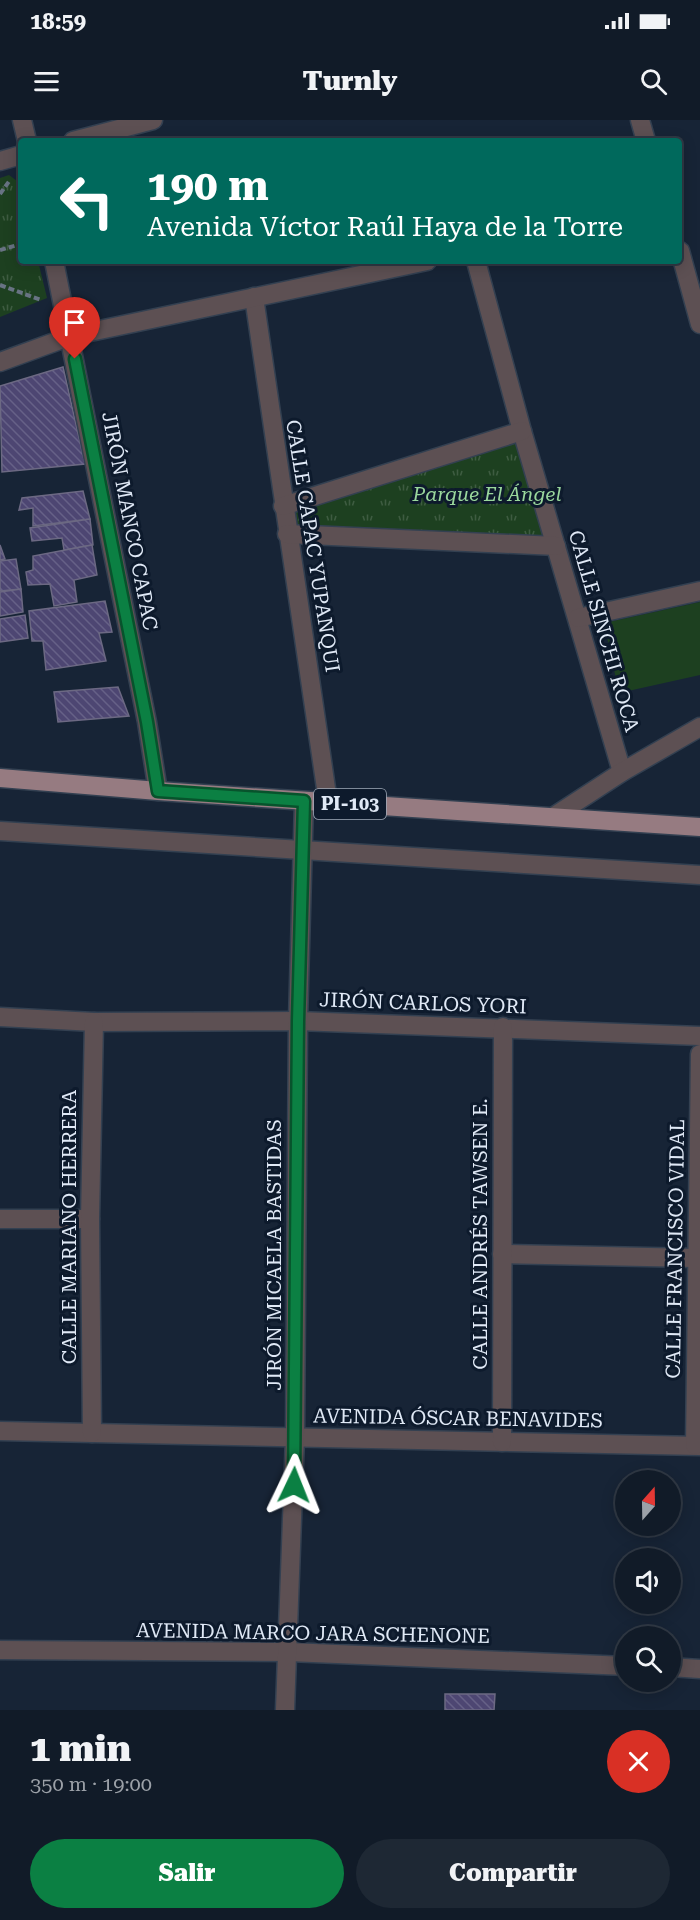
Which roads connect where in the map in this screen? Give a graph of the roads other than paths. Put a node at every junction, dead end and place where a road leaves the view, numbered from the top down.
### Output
1 (22, 120) edge
2 (153, 120) edge
3 (640, 120) edge
4 (26, 138) edge
5 (84, 138) edge
6 (645, 138) edge
7 (18, 156) edge
8 (0, 161) edge
9 (682, 255) edge
10 (55, 264) edge
11 (413, 264) edge
12 (477, 264) edge
13 (694, 279) edge
14 (254, 297) junction
15 (700, 324) edge
16 (70, 336) junction
17 (0, 362) edge
18 (522, 431) junction
19 (283, 506) junction
20 (287, 534) junction
21 (556, 546) junction
22 (700, 591) edge
23 (578, 618) junction
24 (700, 727) edge
25 (622, 772) junction
26 (0, 778) edge
27 (158, 791) junction
28 (304, 801) junction
29 (328, 802) junction
30 (553, 817) junction
31 (700, 827) edge
32 (0, 831) edge
33 (302, 852) junction
34 (700, 875) edge
35 (0, 1017) edge
36 (298, 1021) junction
37 (94, 1022) junction
38 (503, 1027) junction
39 (700, 1036) edge
40 (700, 1054) edge
41 (90, 1219) junction
42 (0, 1220) edge
43 (502, 1254) junction
44 (696, 1258) junction
45 (0, 1431) edge
46 (92, 1433) junction
47 (295, 1437) junction
48 (502, 1442) junction
49 (698, 1445) edge
50 (0, 1650) edge
51 (289, 1652) junction
52 (615, 1665) edge
53 (681, 1668) edge
54 (700, 1669) edge
55 (285, 1710) edge

1 - 4 street
2 - 5 street
3 - 6 street
7 - 8 street
9 - 13 street
10 - 16 street, JIRÓN MANCO CAPAC
11 - 14 street
12 - 18 street, CALLE SINCHI ROCA
13 - 15 street
14 - 16 street
14 - 19 street, CALLE CAPAC YUPANQUI
16 - 17 street
16 - 27 street, JIRÓN MANCO CAPAC
18 - 19 street
18 - 21 street, CALLE SINCHI ROCA
19 - 20 street, CALLE CAPAC YUPANQUI
20 - 21 street
20 - 29 street, CALLE CAPAC YUPANQUI
21 - 23 street, CALLE SINCHI ROCA
22 - 23 street
23 - 25 street, CALLE SINCHI ROCA
24 - 25 street
25 - 30 street
26 - 27 main road, PI-103
27 - 28 main road, PI-103
28 - 29 main road, PI-103
28 - 33 street, JIRÓN MICAELA BASTIDAS
29 - 30 main road, PI-103
30 - 31 main road, PI-103
32 - 33 street
33 - 34 street
33 - 36 street, JIRÓN MICAELA BASTIDAS
35 - 37 street, JIRÓN CARLOS YORI
36 - 37 street, JIRÓN CARLOS YORI
36 - 38 street, JIRÓN CARLOS YORI
36 - 47 street, JIRÓN MICAELA BASTIDAS
37 - 41 street, CALLE MARIANO HERRERA
38 - 39 street, JIRÓN CARLOS YORI
38 - 43 street, CALLE ANDRÉS TAWSEN E.
40 - 44 street, CALLE FRANCISCO VIDAL
41 - 42 street
41 - 46 street, CALLE MARIANO HERRERA
43 - 44 street
43 - 48 street, CALLE ANDRÉS TAWSEN E.
44 - 49 street, CALLE FRANCISCO VIDAL
45 - 46 street, AVENIDA ÓSCAR BENAVIDES
46 - 47 street, AVENIDA ÓSCAR BENAVIDES
47 - 48 street, AVENIDA ÓSCAR BENAVIDES
47 - 51 street, JIRÓN MICAELA BASTIDAS
48 - 49 street, AVENIDA ÓSCAR BENAVIDES
50 - 51 street, AVENIDA MARCO JARA SCHENONE
51 - 52 street, AVENIDA MARCO JARA SCHENONE
51 - 55 street, JIRÓN MICAELA BASTIDAS
53 - 54 street

